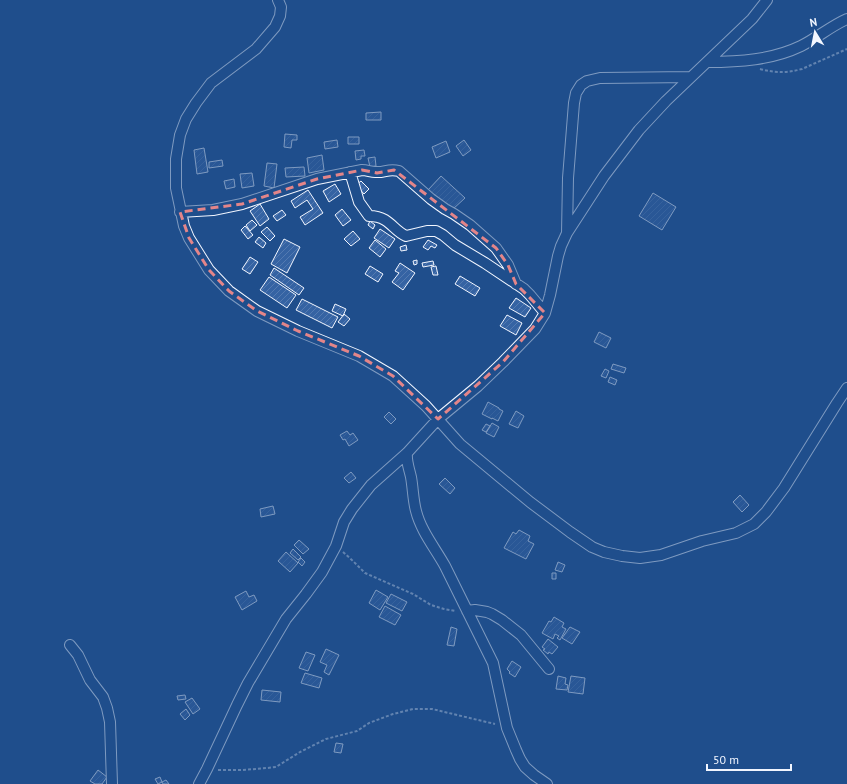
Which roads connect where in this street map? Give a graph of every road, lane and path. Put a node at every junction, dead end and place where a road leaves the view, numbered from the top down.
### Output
1 (278, 0) edge
2 (767, 0) edge
3 (847, 19) edge
4 (847, 48) edge
5 (707, 62) junction
6 (754, 68) dead end
7 (691, 77) junction
8 (350, 172) junction
9 (180, 212) junction
10 (567, 233) junction
11 (516, 284) junction
12 (545, 313) junction
13 (847, 388) edge
14 (438, 419) junction
15 (408, 453) junction
16 (336, 546) junction
17 (467, 611) junction
18 (70, 645) dead end
19 (550, 670) dead end
20 (507, 728) junction
21 (207, 769) junction
22 (112, 784) edge
23 (199, 784) edge
24 (547, 784) edge

1 - 9 street
2 - 5 street
3 - 5 street
4 - 6 path
5 - 7 street
7 - 10 street
7 - 10 street
8 - 9 street
8 - 11 street
8 - 11 street
9 - 14 street
10 - 12 street
11 - 12 street
12 - 14 street
13 - 14 street
14 - 15 street
15 - 16 street
15 - 17 street
16 - 17 path
16 - 21 street
17 - 19 street
17 - 20 street
18 - 22 street
20 - 21 path
20 - 24 street
21 - 23 street

